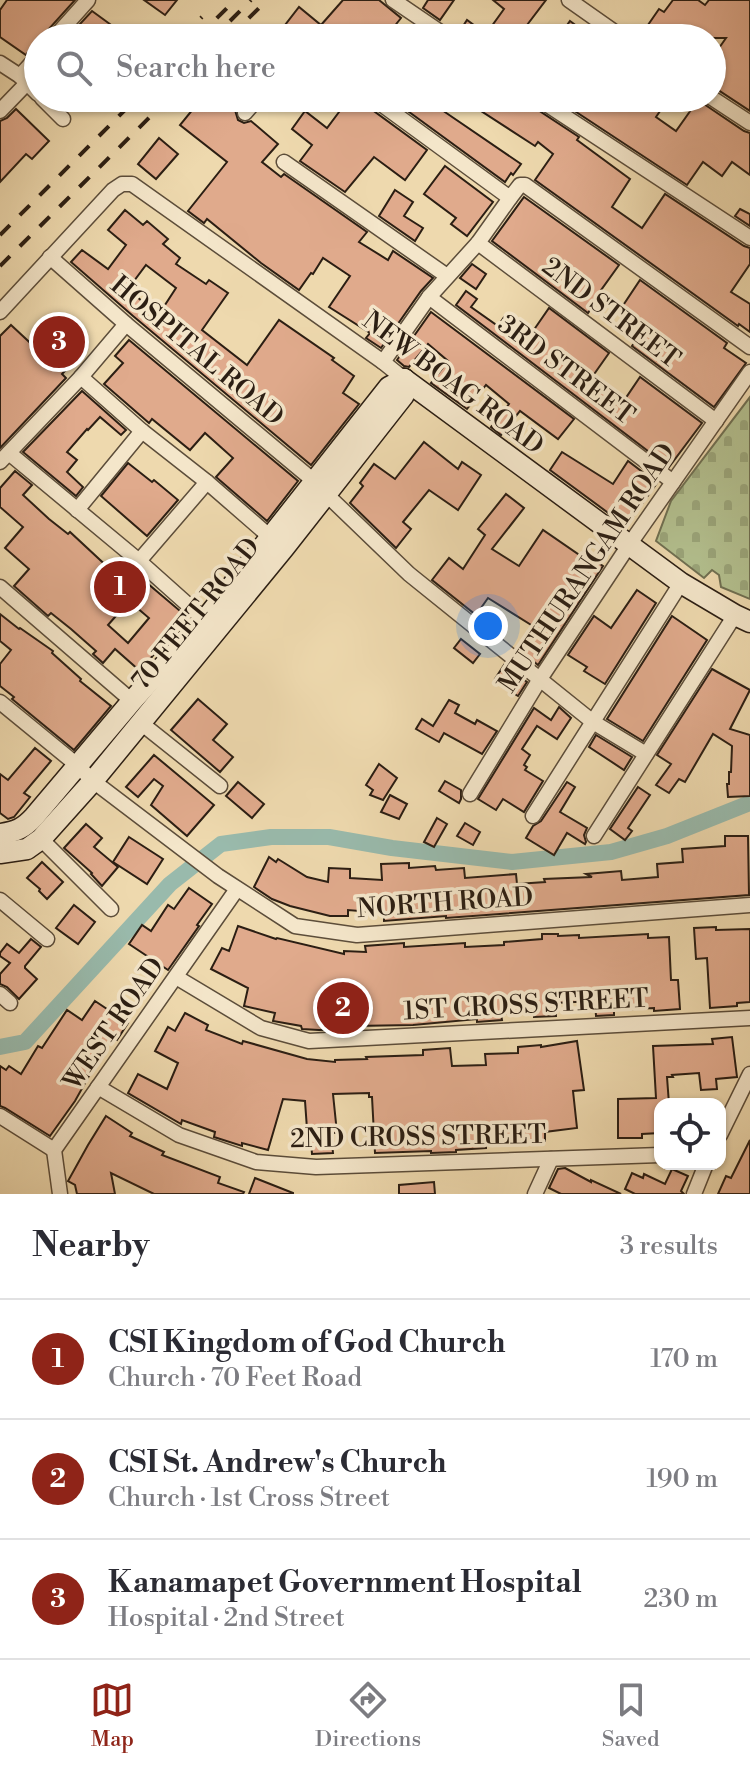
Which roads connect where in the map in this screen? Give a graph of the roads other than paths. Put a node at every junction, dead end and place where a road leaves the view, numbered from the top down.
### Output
1 (88, 0) edge
2 (393, 0) edge
3 (569, 0) edge
4 (67, 24) edge
5 (428, 24) edge
6 (603, 24) edge
7 (0, 63) edge
8 (24, 79) joint
9 (726, 107) edge
10 (0, 111) edge
11 (56, 112) edge
12 (392, 112) edge
13 (558, 112) edge
14 (63, 119) dead end
15 (750, 123) edge
16 (284, 162) dead end
17 (510, 198) junction
18 (750, 238) edge
19 (478, 243) junction
20 (50, 257) junction
21 (447, 276) junction
22 (429, 297) junction
23 (0, 312) edge
24 (126, 324) junction
25 (750, 347) edge
26 (383, 362) junction
27 (750, 372) edge
28 (81, 377) junction
29 (404, 379) junction
30 (716, 421) junction
31 (142, 431) junction
32 (5, 458) edge
33 (207, 482) junction
34 (673, 482) junction
35 (320, 487) junction
36 (77, 510) junction
37 (277, 543) junction
38 (629, 545) junction
39 (139, 561) junction
40 (681, 583) junction
41 (0, 587) edge
42 (743, 619) edge
43 (205, 620) junction
44 (540, 679) junction
45 (132, 701) junction
46 (0, 702) edge
47 (593, 722) junction
48 (141, 723) junction
49 (646, 754) junction
50 (77, 765) junction
51 (93, 781) junction
52 (220, 786) dead end
53 (470, 794) dead end
54 (533, 816) dead end
55 (0, 834) edge
56 (594, 836) dead end
57 (41, 839) junction
58 (0, 853) edge
59 (237, 889) junction
60 (0, 900) edge
61 (750, 905) edge
62 (111, 909) dead end
63 (47, 939) dead end
64 (176, 977) junction
65 (750, 1018) edge
66 (750, 1074) edge
67 (98, 1087) junction
68 (0, 1116) edge
69 (726, 1123) edge
70 (54, 1150) junction
71 (654, 1155) edge
72 (551, 1159) junction
73 (704, 1170) edge
74 (60, 1194) edge
75 (535, 1194) edge
76 (694, 1194) edge

1 - 4 street
2 - 5 street
3 - 6 street
7 - 8 street
8 - 10 street
9 - 15 street
11 - 14 street
12 - 17 street
13 - 18 street
16 - 21 street
17 - 19 street
17 - 25 street
19 - 21 street
19 - 30 street, 2ND STREET
20 - 23 street
20 - 24 street, HOSPITAL ROAD
20 - 26 street, NEW BOAG ROAD
21 - 22 street
22 - 26 street
22 - 34 street, 3RD STREET
24 - 28 street
24 - 35 street, HOSPITAL ROAD
26 - 29 street, NEW BOAG ROAD
27 - 30 street, MUTHURANGAM ROAD
28 - 31 street
28 - 32 street
29 - 35 main road, 70 FEET ROAD
29 - 38 main road, NEW BOAG ROAD
30 - 34 street, MUTHURANGAM ROAD
31 - 33 street
31 - 36 street
32 - 36 street
33 - 37 street
33 - 39 street
34 - 38 street, MUTHURANGAM ROAD
35 - 37 main road, 70 FEET ROAD
35 - 44 street, HOSPITAL ROAD
36 - 39 street
37 - 43 main road
37 - 48 main road, 70 FEET ROAD
38 - 40 main road, NEW BOAG ROAD
38 - 44 street, MUTHURANGAM ROAD
39 - 43 street
40 - 42 main road, NEW BOAG ROAD
40 - 47 street
41 - 45 street
42 - 49 street
43 - 45 main road
44 - 47 street, HOSPITAL ROAD
44 - 53 street, MUTHURANGAM ROAD
45 - 50 main road
46 - 50 street, NORTH ROAD
47 - 49 street, HOSPITAL ROAD
47 - 54 street
48 - 51 main road, 70 FEET ROAD
48 - 52 street
49 - 56 street
50 - 51 street, NORTH ROAD
50 - 55 main road
51 - 57 main road, 70 FEET ROAD
51 - 59 street, NORTH ROAD
57 - 58 main road, 70 FEET ROAD
57 - 62 street
59 - 61 street, NORTH ROAD
59 - 64 street, WEST ROAD
60 - 63 street
64 - 65 street, 1ST CROSS STREET
64 - 67 street, WEST ROAD
66 - 69 street
67 - 70 street, WEST ROAD
67 - 72 street, 2ND CROSS STREET
68 - 70 street
70 - 74 street
71 - 72 street, 2ND CROSS STREET
72 - 75 street
73 - 76 street

